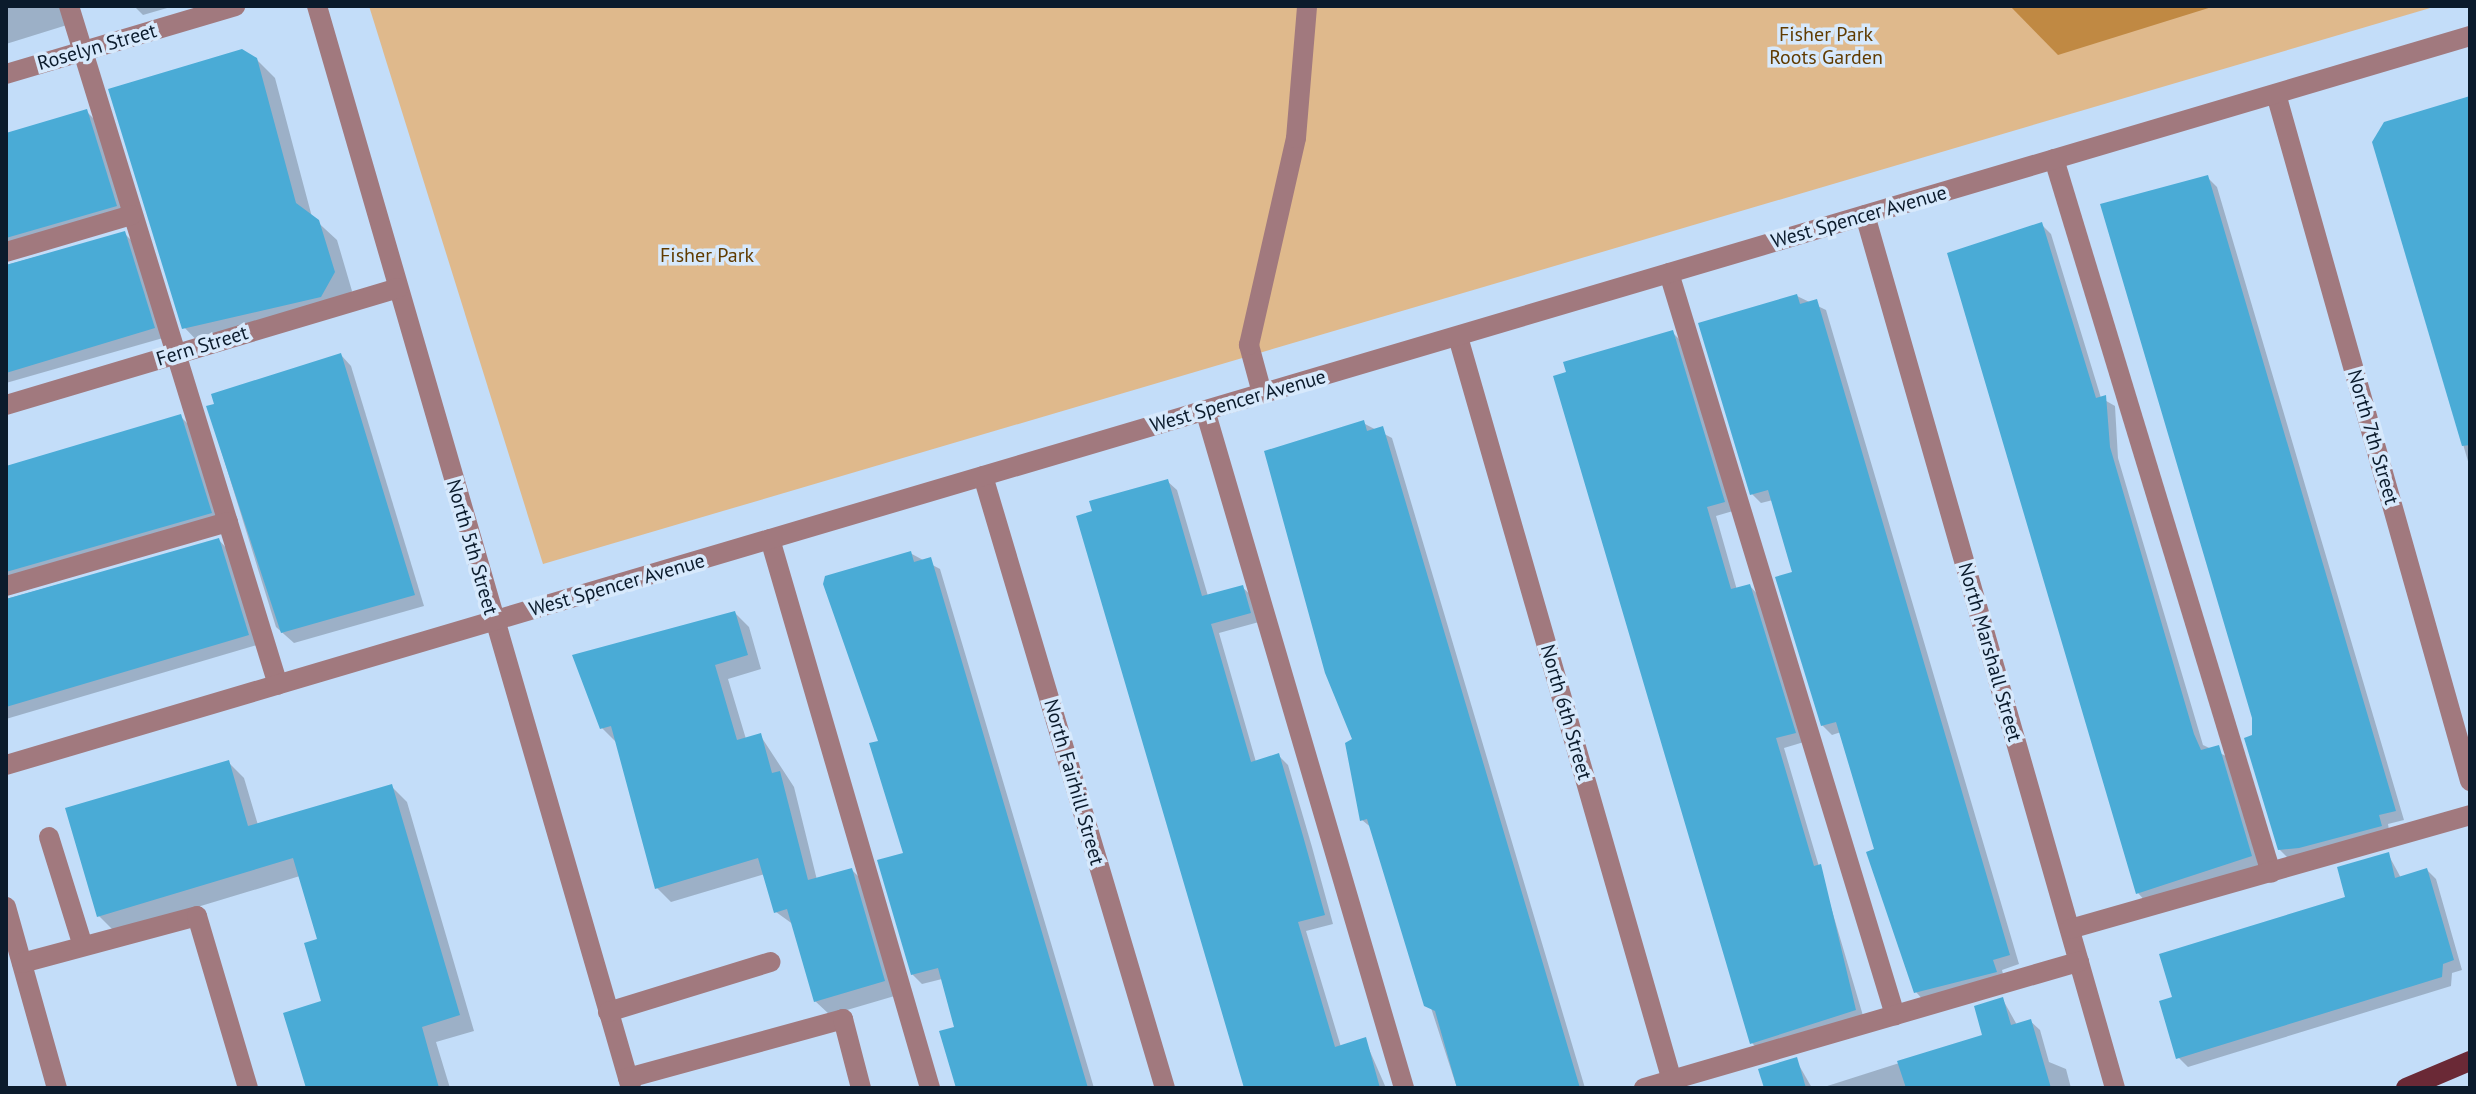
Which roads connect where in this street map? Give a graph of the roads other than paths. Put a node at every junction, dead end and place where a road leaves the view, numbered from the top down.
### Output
1 (69, 6) edge
2 (235, 6) edge
3 (317, 6) edge
4 (1307, 6) edge
5 (2470, 36) edge
6 (82, 51) junction
7 (6, 74) edge
8 (2276, 94) junction
9 (2054, 159) junction
10 (132, 215) junction
11 (1865, 215) junction
12 (6, 252) edge
13 (1669, 273) junction
14 (398, 288) junction
15 (1458, 337) junction
16 (175, 354) junction
17 (1262, 393) junction
18 (6, 405) edge
19 (1205, 410) junction
20 (983, 476) junction
21 (228, 522) junction
22 (770, 539) junction
23 (6, 586) edge
24 (493, 621) junction
25 (278, 685) junction
26 (6, 765) edge
27 (2470, 781) edge
28 (2470, 815) edge
29 (49, 837) dead end
30 (2271, 873) junction
31 (6, 907) edge
32 (2070, 929) junction
33 (83, 946) junction
34 (771, 962) dead end
35 (2079, 962) junction
36 (22, 963) junction
37 (608, 1012) junction
38 (1895, 1015) junction
39 (2470, 1061) edge
40 (629, 1083) edge
41 (1673, 1084) edge
42 (57, 1088) edge
43 (248, 1088) edge
44 (861, 1088) edge
45 (930, 1088) edge
46 (1165, 1088) edge
47 (1404, 1088) edge
48 (1644, 1088) edge
49 (2115, 1088) edge
50 (2406, 1088) edge

1 - 6 street
2 - 6 street, Roselyn Street
3 - 14 street, North 5th Street
4 - 17 street
5 - 8 street, West Spencer Avenue
6 - 7 street, Roselyn Street
6 - 10 street
8 - 9 street, West Spencer Avenue
8 - 27 street, North 7th Street
9 - 11 street, West Spencer Avenue
9 - 30 street
10 - 12 street
10 - 16 street
11 - 13 street, West Spencer Avenue
11 - 32 street, North Marshall Street
13 - 15 street, West Spencer Avenue
13 - 38 street
14 - 16 street, Fern Street
14 - 24 street, North 5th Street
15 - 17 street, West Spencer Avenue
15 - 41 street, North 6th Street
16 - 18 street, Fern Street
16 - 21 street
17 - 19 street, West Spencer Avenue
19 - 20 street, West Spencer Avenue
19 - 47 street
20 - 22 street, West Spencer Avenue
20 - 46 street, North Fairhill Street
21 - 23 street
21 - 25 street
22 - 24 street, West Spencer Avenue
22 - 45 street
24 - 25 street, West Spencer Avenue
24 - 37 street, North 5th Street
25 - 26 street, West Spencer Avenue
28 - 30 street
29 - 33 street
30 - 32 street
31 - 36 street
32 - 35 street, North Marshall Street
33 - 36 street
33 - 43 street
34 - 37 street
35 - 38 street
35 - 49 street, North Marshall Street
36 - 42 street
37 - 40 street, North 5th Street
38 - 41 street
39 - 50 main road
40 - 44 street
41 - 48 street

